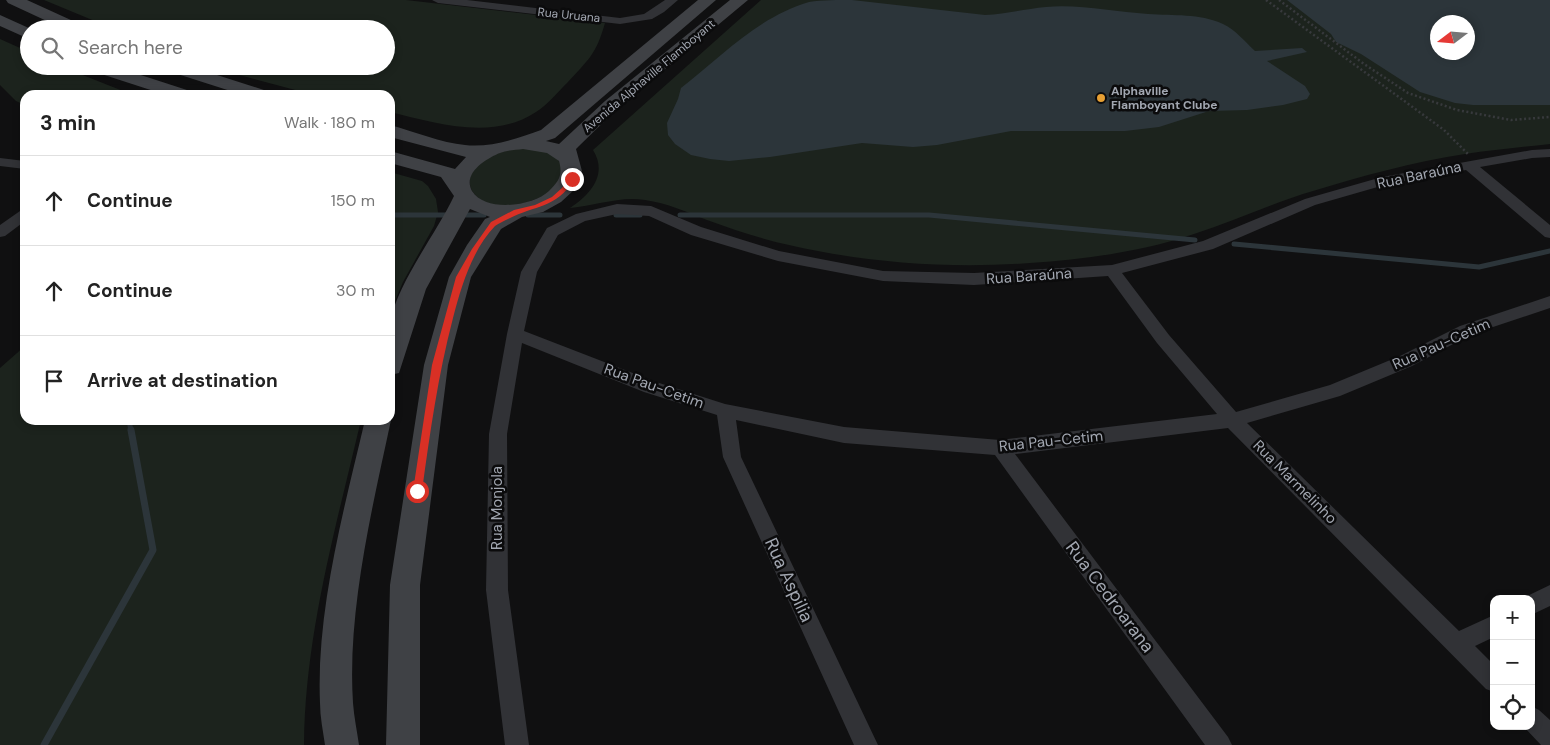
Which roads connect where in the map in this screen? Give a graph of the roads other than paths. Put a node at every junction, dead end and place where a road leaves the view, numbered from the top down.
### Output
1 (14, 0) edge
2 (438, 0) edge
3 (672, 0) edge
4 (708, 0) edge
5 (740, 0) edge
6 (0, 20) edge
7 (58, 20) edge
8 (20, 30) edge
9 (123, 75) edge
10 (199, 75) edge
11 (169, 90) edge
12 (246, 90) edge
13 (395, 132) edge
14 (523, 143) junction
15 (494, 149) junction
16 (1550, 153) edge
17 (567, 156) junction
18 (395, 158) edge
19 (0, 162) edge
20 (20, 164) edge
21 (1474, 164) junction
22 (462, 192) junction
23 (517, 211) junction
24 (20, 218) edge
25 (0, 232) edge
26 (1550, 233) edge
27 (1112, 270) junction
28 (529, 272) joint
29 (1550, 302) edge
30 (516, 334) junction
31 (395, 345) edge
32 (725, 411) junction
33 (1232, 420) junction
34 (377, 425) edge
35 (1000, 448) junction
36 (1550, 595) edge
37 (1535, 603) edge
38 (1490, 627) edge
39 (1457, 644) junction
40 (1490, 677) edge
41 (1535, 722) edge
42 (1550, 737) edge
43 (342, 745) edge
44 (404, 745) edge
45 (518, 745) edge
46 (866, 745) edge
47 (1220, 745) edge

1 - 7 street
2 - 3 street, Rua Uruana
4 - 14 street, Avenida Alphaville Flamboyant
5 - 17 street, Avenida Alphaville Flamboyant
6 - 8 street
9 - 11 street
10 - 12 street
13 - 15 street
14 - 15 street
14 - 17 street
15 - 22 street
16 - 21 street, Rua Baraúna
17 - 23 street
18 - 22 street
19 - 20 street
21 - 26 street
21 - 27 street, Rua Baraúna
22 - 23 street
22 - 31 street
23 - 44 street
24 - 25 street
27 - 28 street, Rua Baraúna
27 - 33 street, Rua Marmelinho
28 - 30 street, Rua Monjola
29 - 33 street, Rua Pau-Cetim
30 - 32 street, Rua Pau-Cetim
30 - 45 street, Rua Monjola
32 - 35 street, Rua Pau-Cetim
32 - 46 street, Rua Aspilia
33 - 35 street, Rua Pau-Cetim
33 - 39 street, Rua Marmelinho
34 - 43 street
35 - 47 street, Rua Cedroarana
36 - 37 street
38 - 39 street
39 - 40 street, Rua Marmelinho
41 - 42 street

